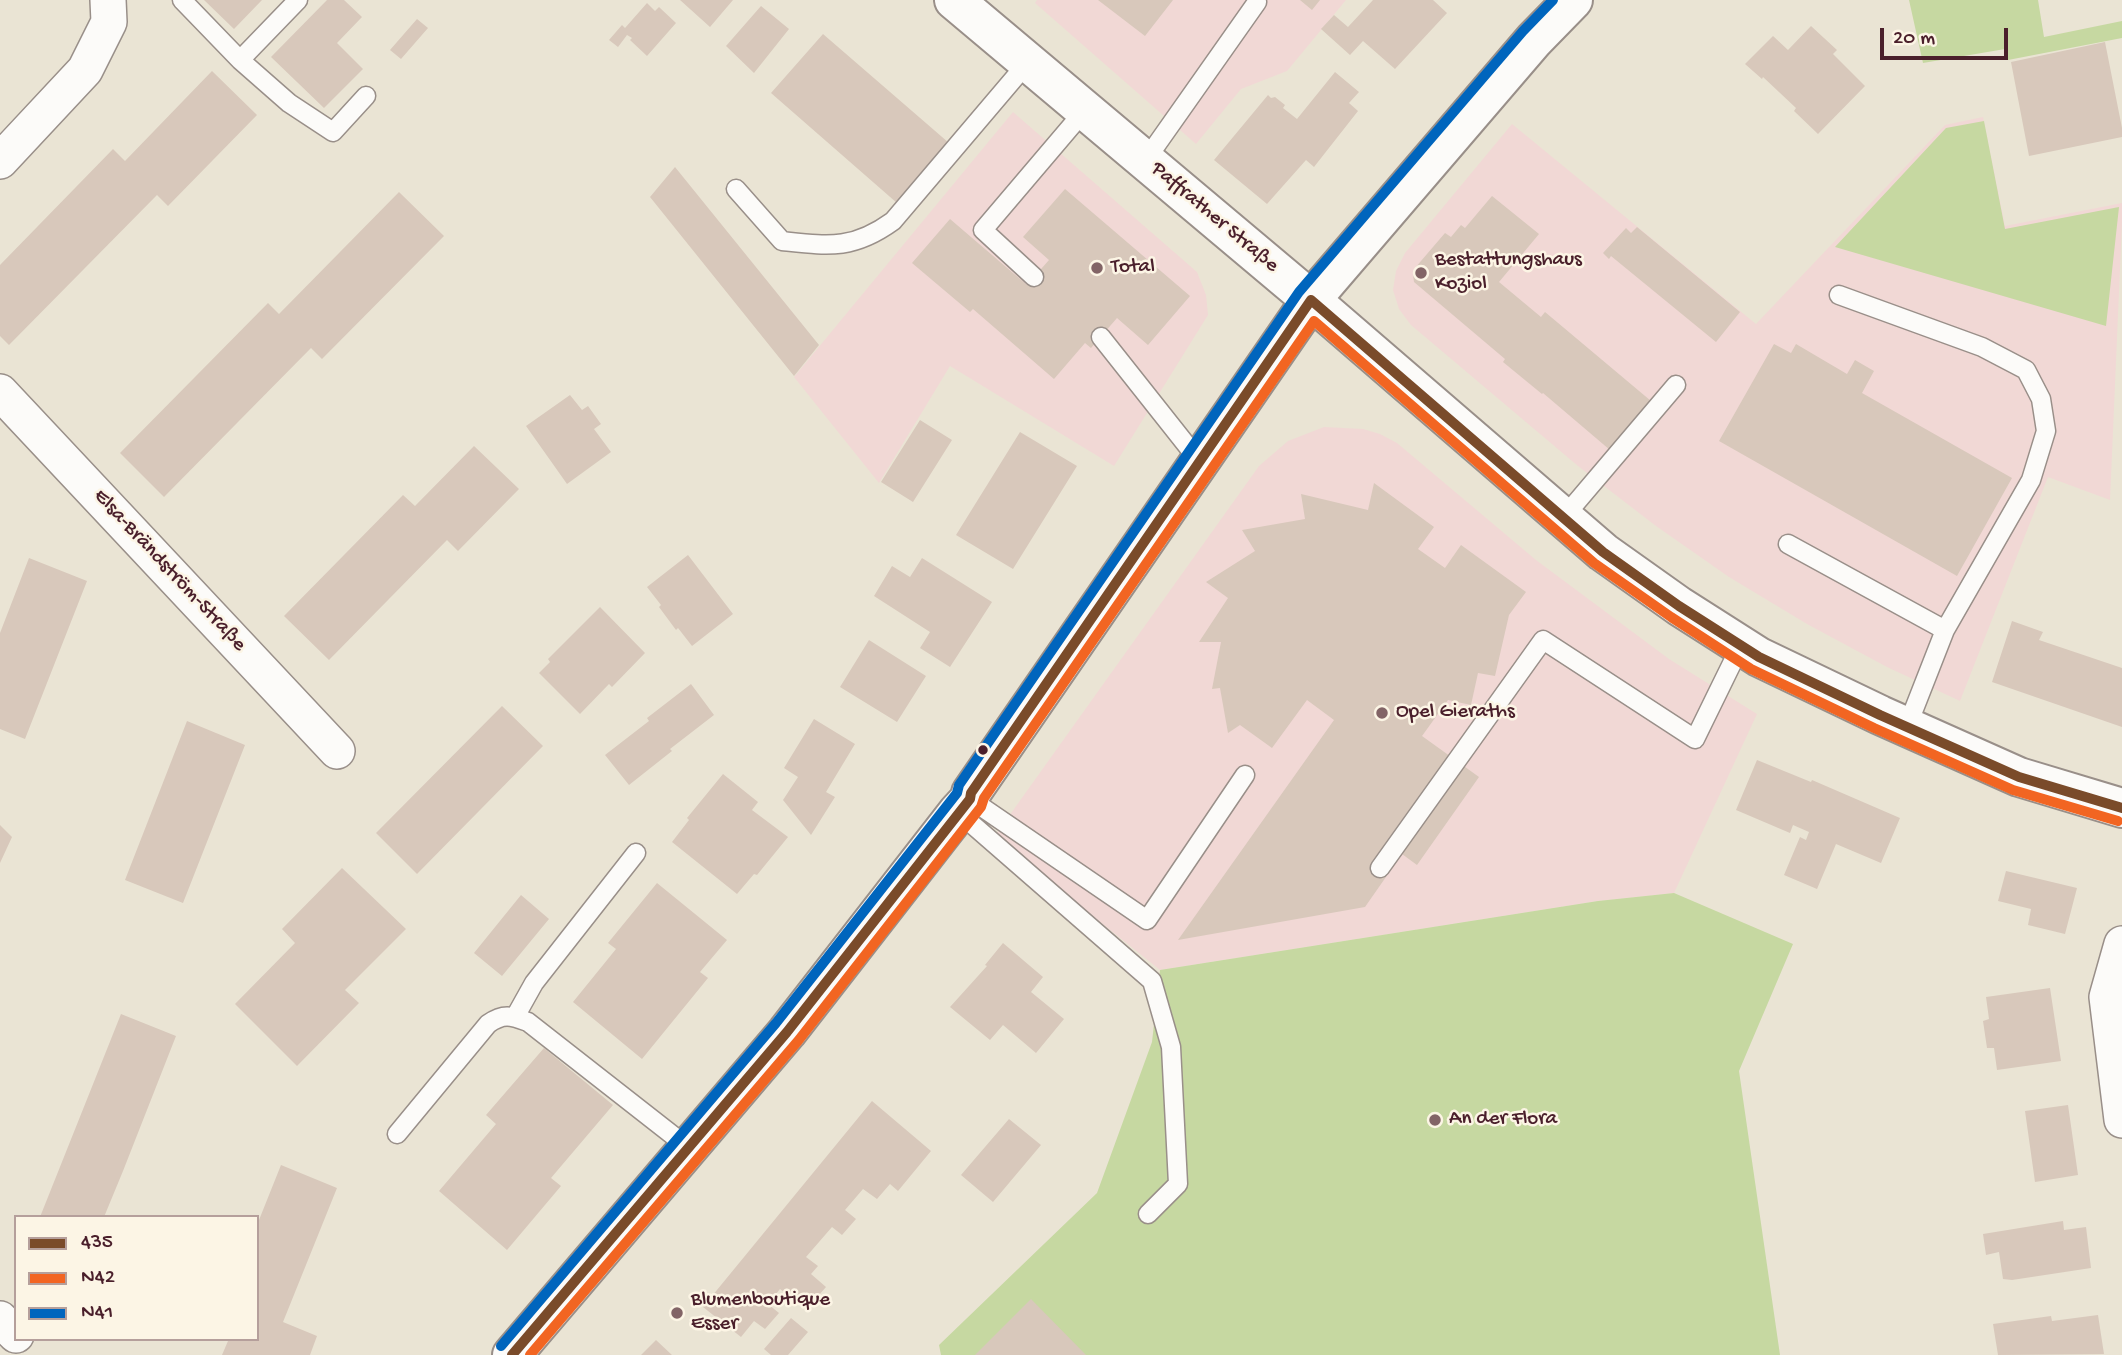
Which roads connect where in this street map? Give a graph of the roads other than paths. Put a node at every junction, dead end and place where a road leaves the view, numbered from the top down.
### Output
1 (108, 0) edge
2 (182, 0) edge
3 (298, 0) edge
4 (954, 0) edge
5 (1573, 0) edge
6 (1257, 2) dead end
7 (240, 60) junction
8 (1028, 62) junction
9 (366, 96) dead end
10 (1084, 110) junction
11 (0, 161) edge
12 (1145, 161) junction
13 (736, 189) dead end
14 (1034, 278) dead end
15 (1839, 295) dead end
16 (1311, 300) junction
17 (1101, 337) dead end
18 (1676, 385) dead end
19 (0, 392) edge
20 (1200, 462) junction
21 (1563, 518) junction
22 (1788, 544) dead end
23 (1945, 630) junction
24 (1741, 646) junction
25 (1907, 727) junction
26 (337, 751) dead end
27 (1245, 775) dead end
28 (964, 806) junction
29 (2122, 808) edge
30 (636, 853) dead end
31 (1380, 868) dead end
32 (2122, 944) edge
33 (515, 1017) junction
34 (2122, 1121) edge
35 (397, 1134) dead end
36 (689, 1148) junction
37 (1148, 1214) dead end
38 (0, 1319) edge
39 (14, 1333) edge
40 (22, 1341) edge
41 (515, 1354) edge
42 (35, 1355) edge

1 - 11 street
2 - 7 lane
3 - 7 lane
4 - 8 main road, Paffrather Straße
5 - 16 main road
6 - 12 lane
7 - 9 lane
8 - 10 main road, Paffrather Straße
8 - 13 lane
10 - 12 main road, Paffrather Straße
10 - 14 lane
12 - 16 main road, Paffrather Straße
15 - 23 lane
16 - 20 main road
16 - 21 main road, Paffrather Straße
17 - 20 lane
18 - 21 lane
19 - 26 street, Elsa-Brändström-Straße
20 - 28 main road
21 - 24 main road, Paffrather Straße
22 - 23 lane
23 - 25 lane
24 - 25 main road, Paffrather Straße
24 - 31 lane
25 - 29 main road, Paffrather Straße
27 - 28 lane
28 - 36 main road
28 - 37 lane
30 - 33 lane
32 - 34 street
33 - 35 lane
33 - 36 lane
36 - 41 main road
38 - 39 street
40 - 42 street

